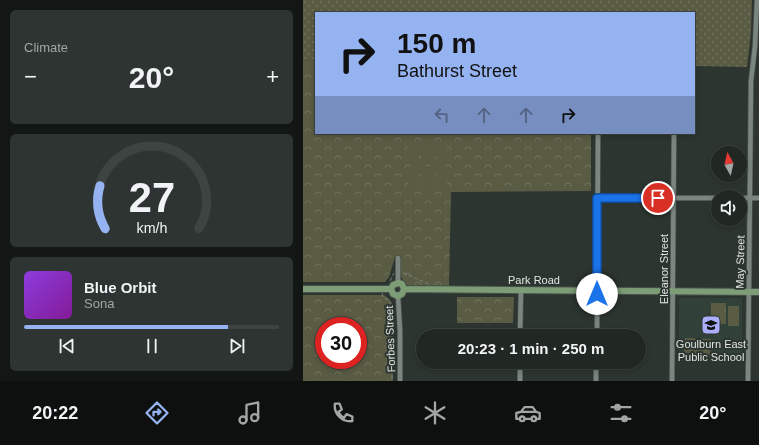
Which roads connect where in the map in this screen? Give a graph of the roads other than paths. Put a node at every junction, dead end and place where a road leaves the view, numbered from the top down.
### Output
1 (757, 0) edge
2 (599, 134) edge
3 (674, 134) edge
4 (597, 198) junction
5 (673, 198) junction
6 (711, 198) edge
7 (750, 198) junction
8 (759, 198) edge
9 (397, 258) dead end
10 (398, 283) junction
11 (390, 286) junction
12 (303, 289) edge
13 (404, 289) junction
14 (521, 290) junction
15 (597, 291) junction
16 (673, 291) junction
17 (749, 292) junction
18 (759, 292) edge
19 (398, 296) junction
20 (520, 329) edge
21 (597, 329) edge
22 (520, 369) edge
23 (596, 369) edge
24 (400, 381) edge
25 (520, 381) edge
26 (596, 381) edge
27 (672, 381) edge
28 (748, 381) edge

1 - 7 street, May Street
2 - 4 street
3 - 5 street, Eleanor Street
4 - 5 street
4 - 15 street
5 - 6 street
5 - 16 street, Eleanor Street
7 - 8 street
7 - 17 street, May Street
9 - 10 street
10 - 11 street
10 - 13 street
11 - 12 street
11 - 19 street
13 - 14 street, Park Road
13 - 19 street
14 - 15 street, Park Road
14 - 20 street
15 - 16 street, Park Road
15 - 21 street
16 - 17 street, Park Road
16 - 27 street, Eleanor Street
17 - 18 street, Park Road
17 - 28 street, May Street
19 - 24 street, Forbes Street
22 - 25 street
23 - 26 street

